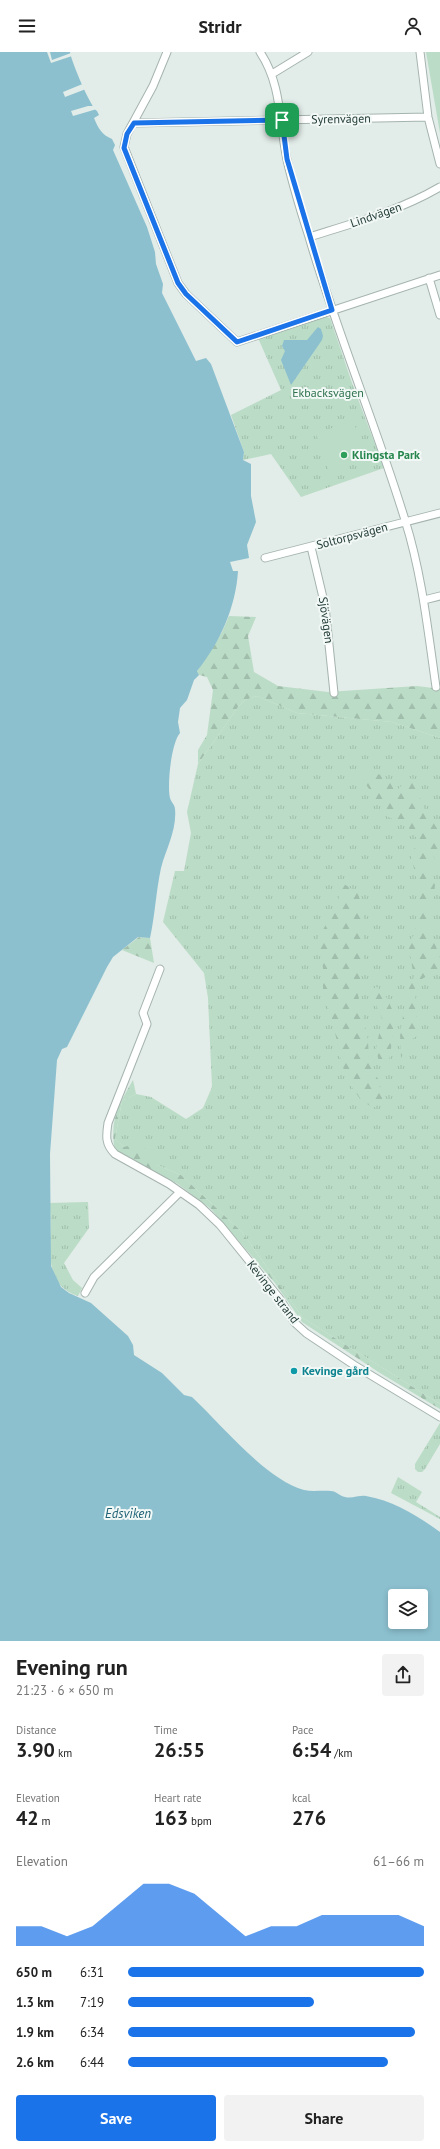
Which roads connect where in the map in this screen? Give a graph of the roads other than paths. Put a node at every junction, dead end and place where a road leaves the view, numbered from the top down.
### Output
1 (167, 52) edge
2 (260, 52) edge
3 (308, 52) edge
4 (420, 52) edge
5 (272, 74) junction
6 (428, 117) junction
7 (282, 120) junction
8 (134, 123) junction
9 (440, 164) edge
10 (440, 187) edge
11 (309, 237) junction
12 (440, 274) edge
13 (429, 278) junction
14 (332, 310) junction
15 (440, 315) edge
16 (440, 513) edge
17 (406, 521) junction
18 (312, 547) junction
19 (265, 558) dead end
20 (440, 596) edge
21 (424, 600) junction
22 (436, 687) dead end
23 (334, 693) dead end
24 (160, 969) dead end
25 (180, 1192) junction
26 (85, 1293) dead end
27 (440, 1417) edge

1 - 8 street
2 - 5 street
3 - 5 street
4 - 6 street
5 - 7 street
6 - 7 street, Syrenvägen
6 - 9 street
7 - 8 street, Syrenvägen
7 - 11 street
8 - 14 street
10 - 11 street, Lindvägen
11 - 14 street
12 - 13 street
13 - 14 street
13 - 15 street
14 - 17 street
16 - 17 street, Soltorpsvägen
17 - 18 street, Soltorpsvägen
17 - 21 street
18 - 19 street, Soltorpsvägen
18 - 23 street, Sjövägen
20 - 21 street
21 - 22 street
24 - 25 street, Kevinge strand
25 - 26 street
25 - 27 street, Kevinge strand

